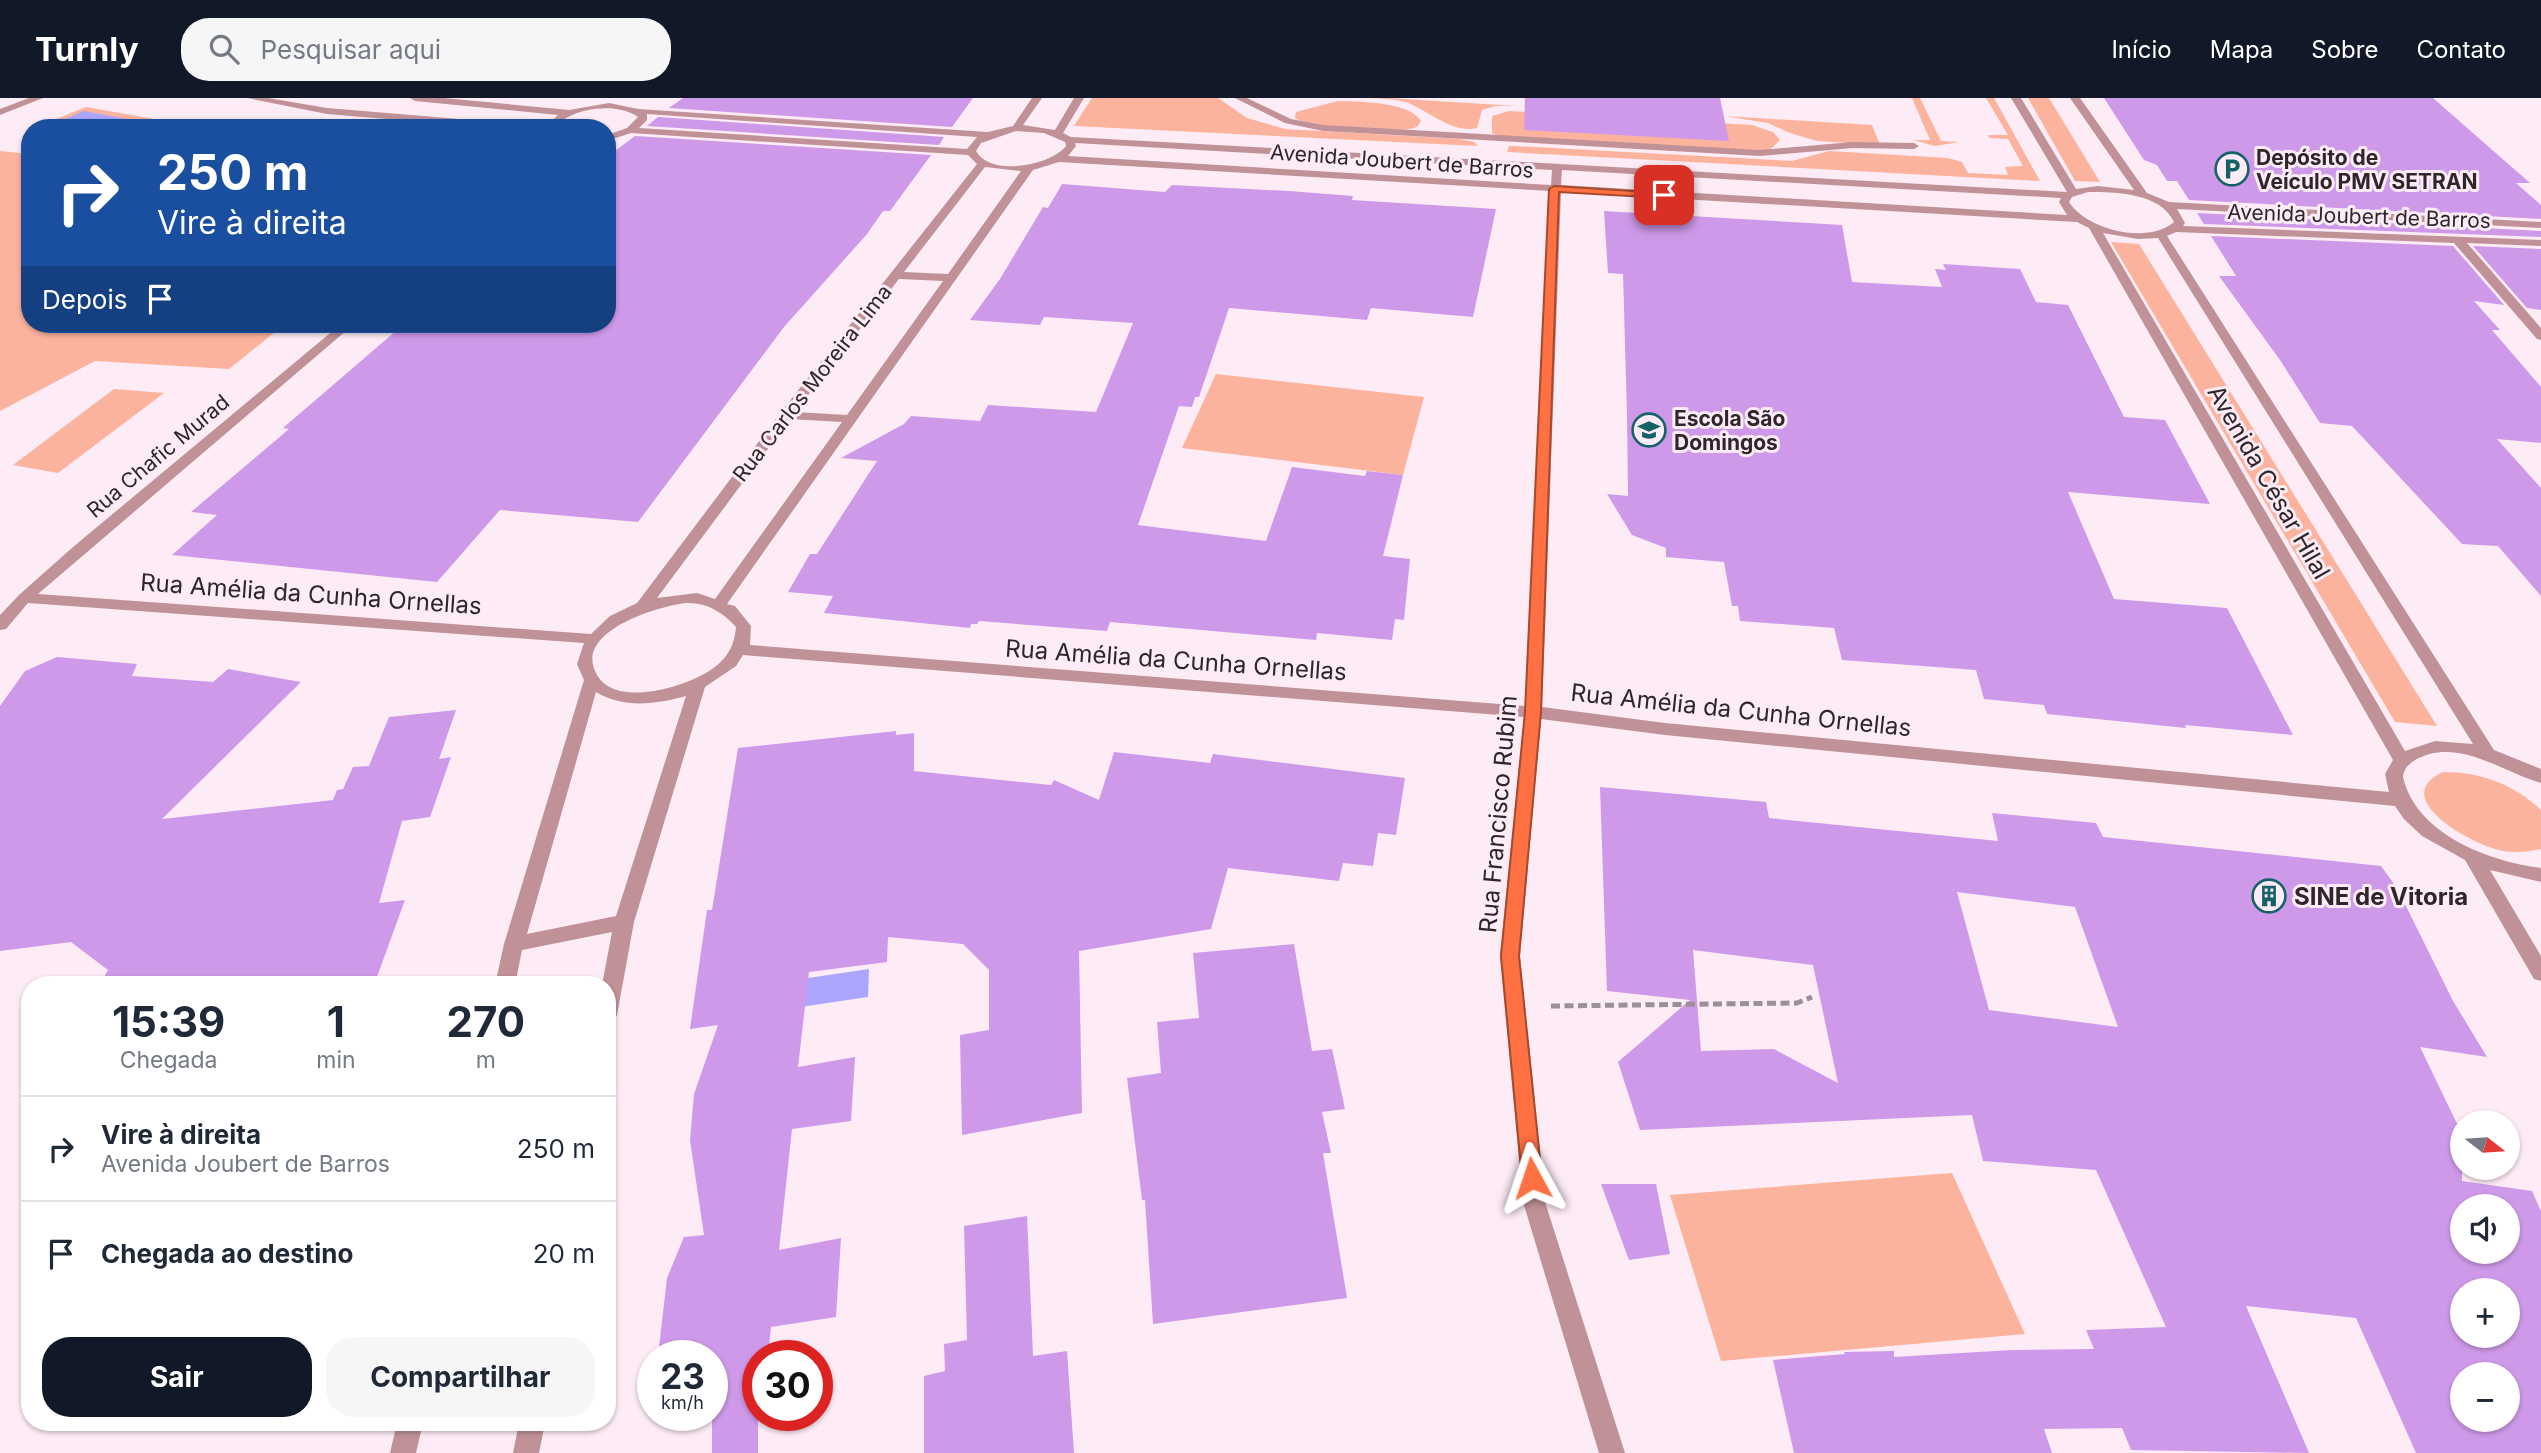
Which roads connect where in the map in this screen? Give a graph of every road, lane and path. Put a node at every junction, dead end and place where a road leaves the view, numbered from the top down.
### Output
1 (38, 98) edge
2 (252, 98) edge
3 (415, 98) edge
4 (629, 98) edge
5 (1037, 98) edge
6 (1079, 98) edge
7 (1240, 98) edge
8 (2015, 98) edge
9 (2075, 98) edge
10 (619, 106) junction
11 (640, 111) junction
12 (0, 112) edge
13 (568, 113) junction
14 (423, 119) edge
15 (556, 119) edge
16 (1016, 128) junction
17 (630, 130) junction
18 (1058, 133) junction
19 (616, 135) edge
20 (987, 135) junction
21 (1505, 137) junction
22 (1069, 140) junction
23 (1914, 146) dead end
24 (972, 152) junction
25 (1060, 159) junction
26 (983, 163) junction
27 (1504, 163) junction
28 (1029, 167) junction
29 (1557, 167) junction
30 (1554, 189) junction
31 (2071, 194) junction
32 (2143, 195) junction
33 (2166, 205) junction
34 (2078, 219) junction
35 (2541, 225) edge
36 (2094, 227) junction
37 (2176, 229) junction
38 (2161, 234) junction
39 (2456, 238) junction
40 (2541, 243) edge
41 (895, 275) junction
42 (951, 278) junction
43 (2538, 330) edge
44 (337, 333) edge
45 (786, 415) junction
46 (852, 419) junction
47 (24, 598) junction
48 (720, 603) junction
49 (643, 606) junction
50 (0, 625) edge
51 (594, 639) junction
52 (741, 650) junction
53 (591, 682) junction
54 (697, 687) junction
55 (1533, 712) junction
56 (2488, 754) junction
57 (2402, 761) junction
58 (2541, 777) edge
59 (2401, 800) junction
60 (2472, 857) junction
61 (2541, 875) edge
62 (624, 922) junction
63 (514, 944) junction
64 (2541, 973) edge
65 (507, 976) edge
66 (614, 976) edge
67 (1812, 996) dead end
68 (1515, 1007) junction
69 (408, 1431) edge
70 (530, 1431) edge
71 (403, 1453) edge
72 (526, 1453) edge
73 (1612, 1453) edge

1 - 12 street
2 - 14 street
3 - 13 street
4 - 10 street
5 - 16 street
6 - 18 street
7 - 21 street
8 - 31 street
9 - 32 street
10 - 11 street
10 - 13 street
11 - 17 street
11 - 20 street
13 - 15 street
16 - 18 street
16 - 20 street
17 - 19 street
17 - 24 street
18 - 22 street
20 - 24 street
21 - 23 street
21 - 27 street
22 - 25 street
22 - 27 street, Avenida Joubert de Barros
24 - 26 street
25 - 28 street, Avenida Joubert de Barros
25 - 30 street, Avenida Joubert de Barros
26 - 28 street, Avenida Joubert de Barros
26 - 41 street, Rua Carlos Moreira Lima
27 - 29 street, Avenida Joubert de Barros
28 - 42 street, Rua Carlos Moreira Lima
29 - 30 street, Rua Francisco Rubim
29 - 31 street, Avenida Joubert de Barros
30 - 34 street, Avenida Joubert de Barros
30 - 55 street, Rua Francisco Rubim
31 - 32 street, Avenida Joubert de Barros
31 - 34 street
32 - 33 street, Avenida Joubert de Barros
33 - 35 street, Avenida Joubert de Barros
33 - 37 street
34 - 36 street
36 - 38 street
36 - 57 street, Avenida César Hilal
37 - 38 street
37 - 39 street, Avenida Joubert de Barros
38 - 56 street, Avenida César Hilal
39 - 40 street, Avenida Joubert de Barros
39 - 43 street
41 - 42 street
41 - 45 street, Rua Carlos Moreira Lima
42 - 46 street, Rua Carlos Moreira Lima
44 - 47 street, Rua Chafic Murad
45 - 46 street
45 - 49 street, Rua Carlos Moreira Lima
46 - 48 street, Rua Carlos Moreira Lima
47 - 50 street, Rua Chafic Murad
47 - 51 street, Rua Amélia da Cunha Ornellas
48 - 49 street
48 - 52 street
49 - 51 street
51 - 53 street
52 - 54 street
52 - 55 street, Rua Amélia da Cunha Ornellas
53 - 54 street
53 - 63 street
54 - 62 street
55 - 59 street, Rua Amélia da Cunha Ornellas
55 - 68 street, Rua Francisco Rubim
56 - 57 street
56 - 58 street
57 - 59 street
59 - 60 street
60 - 61 street
60 - 64 street
62 - 63 street
62 - 66 street
63 - 65 street
67 - 68 path
68 - 73 street, Rua Francisco Rubim
69 - 71 street
70 - 72 street

